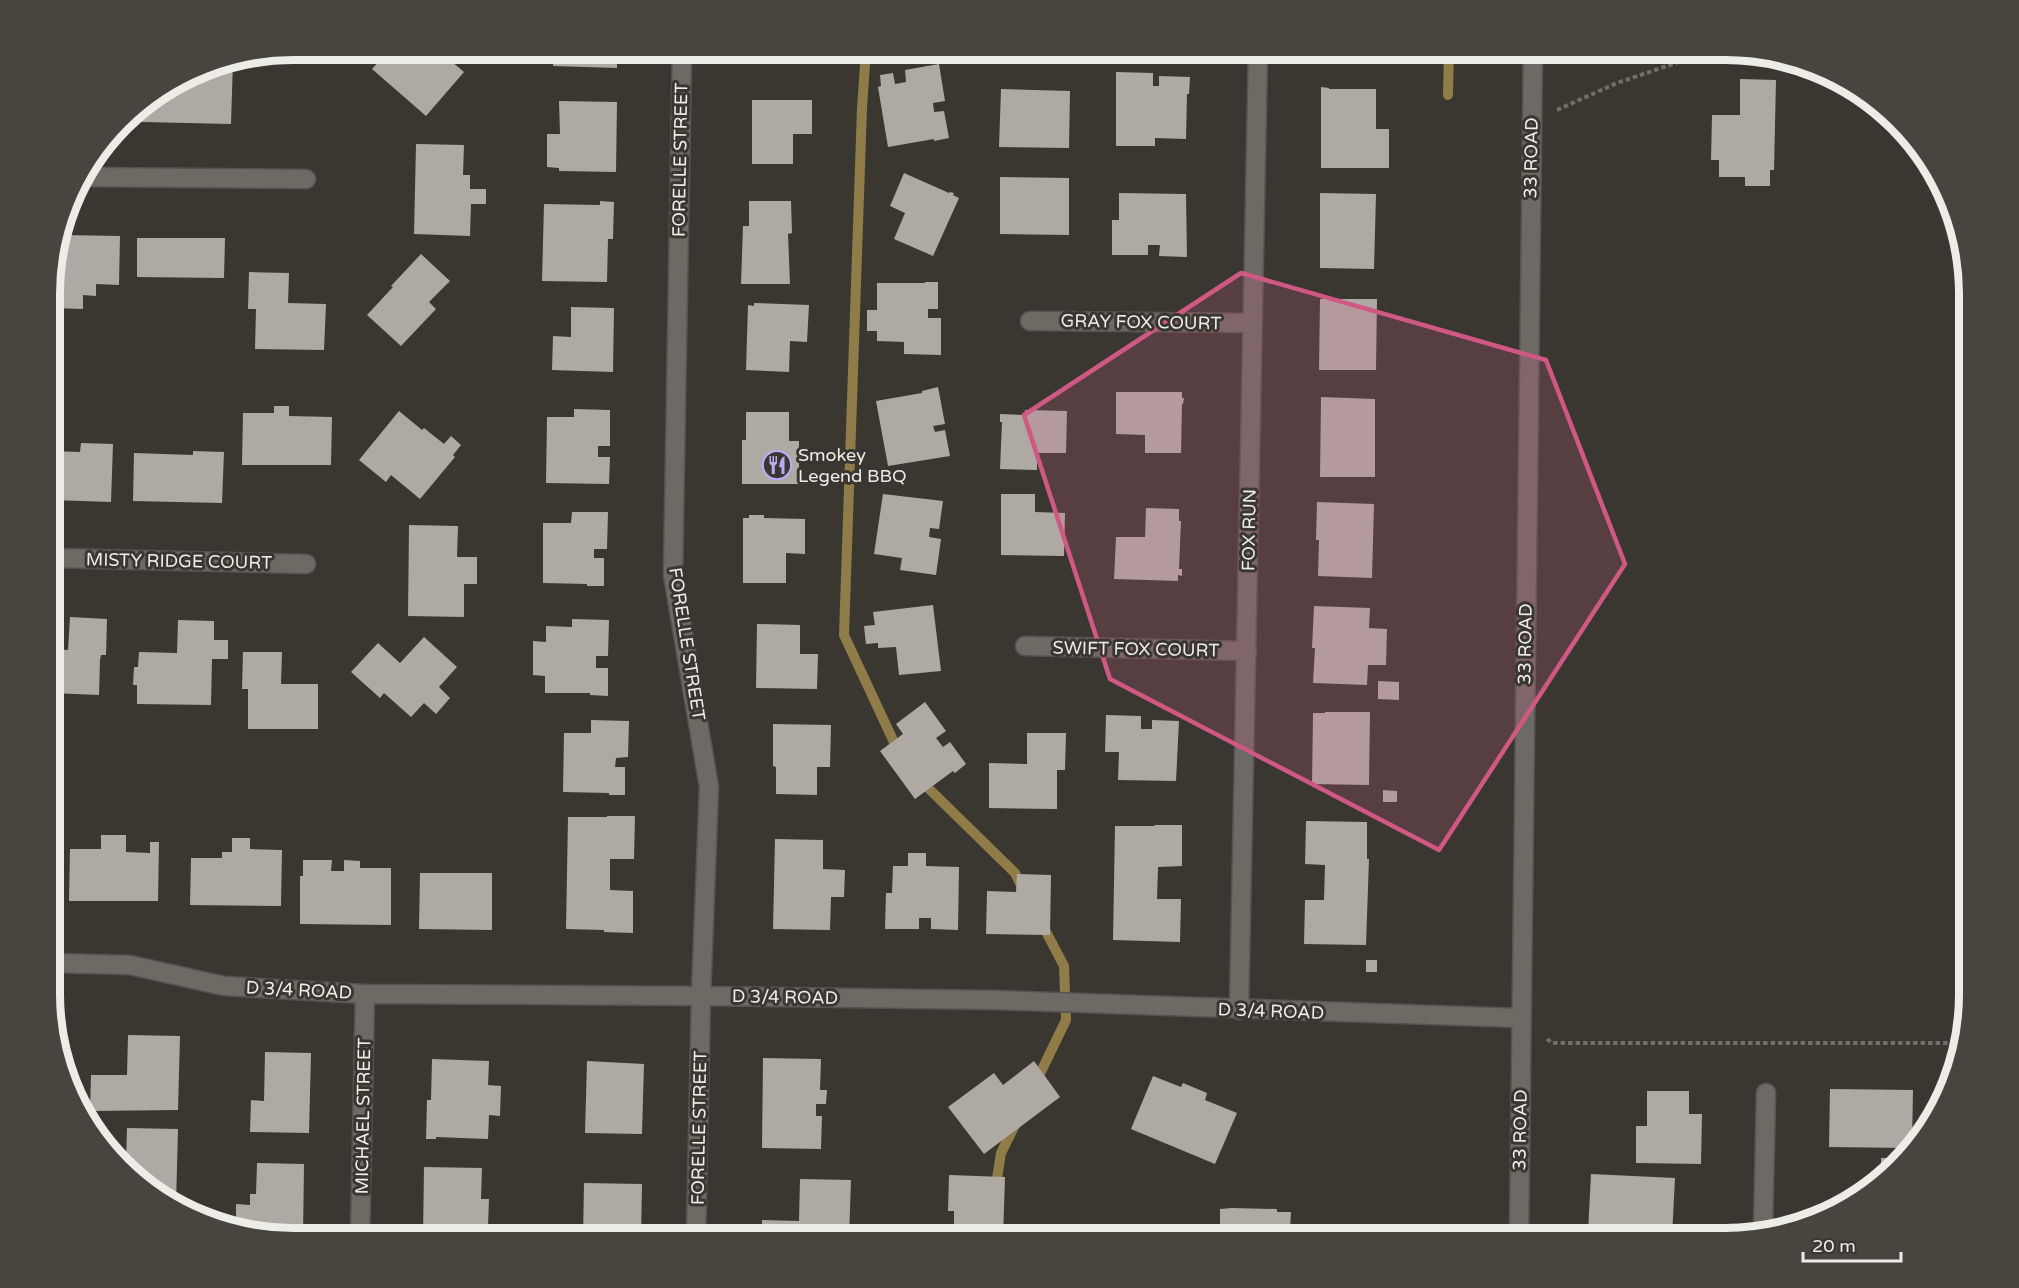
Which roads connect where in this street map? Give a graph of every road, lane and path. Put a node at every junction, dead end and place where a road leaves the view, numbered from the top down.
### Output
1 (682, 60) edge
2 (1258, 60) edge
3 (1533, 60) edge
4 (1668, 60) edge
5 (1683, 60) edge
6 (1674, 63) junction
7 (1531, 122) junction
8 (91, 177) edge
9 (306, 179) dead end
10 (1030, 321) dead end
11 (1252, 323) junction
12 (60, 558) edge
13 (306, 564) dead end
14 (1025, 646) dead end
15 (1247, 651) junction
16 (60, 963) edge
17 (365, 994) junction
18 (701, 996) junction
19 (1239, 1010) junction
20 (1521, 1018) junction
21 (1954, 1043) edge
22 (1766, 1093) dead end
23 (1763, 1225) edge
24 (360, 1228) edge
25 (696, 1228) edge
26 (1519, 1228) edge

1 - 18 street, FORELLE STREET
2 - 11 street, FOX RUN
3 - 7 street, 33 ROAD
4 - 6 path
5 - 6 path
6 - 7 path
7 - 20 street, 33 ROAD
8 - 9 street
10 - 11 street, GRAY FOX COURT
11 - 15 street, FOX RUN
12 - 13 street, MISTY RIDGE COURT
14 - 15 street, SWIFT FOX COURT
15 - 19 street, FOX RUN
16 - 17 street, D 3/4 ROAD
17 - 18 street, D 3/4 ROAD
17 - 24 street, MICHAEL STREET
18 - 19 street, D 3/4 ROAD
18 - 25 street, FORELLE STREET
19 - 20 street, D 3/4 ROAD
20 - 21 path
20 - 26 street, 33 ROAD
22 - 23 street

